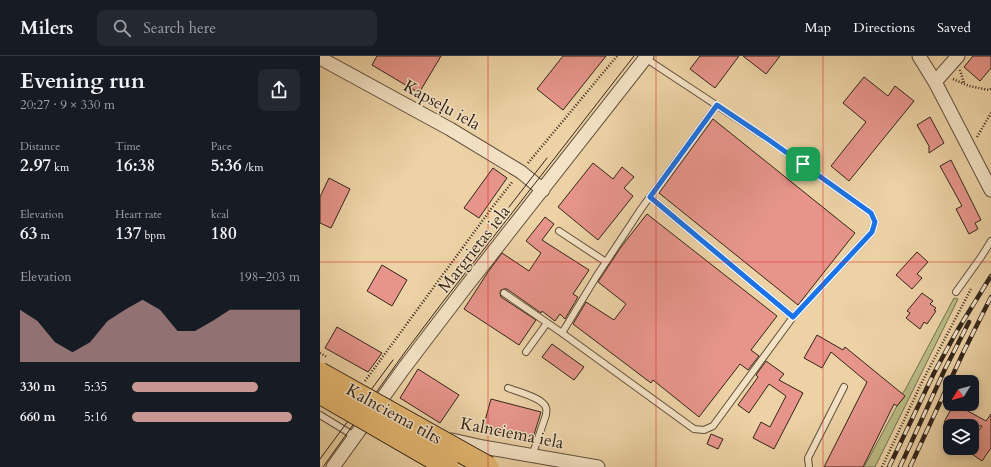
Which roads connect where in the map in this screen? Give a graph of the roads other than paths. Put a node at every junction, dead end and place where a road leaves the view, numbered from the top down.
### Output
1 (919, 56) edge
2 (958, 56) edge
3 (645, 57) edge
4 (320, 58) edge
5 (939, 78) junction
6 (717, 105) junction
7 (542, 190) junction
8 (991, 190) edge
9 (650, 197) junction
10 (559, 231) dead end
11 (991, 241) edge
12 (606, 262) junction
13 (956, 292) dead end
14 (504, 293) dead end
15 (793, 317) junction
16 (547, 323) junction
17 (562, 333) junction
18 (526, 352) dead end
19 (320, 373) edge
20 (844, 387) dead end
21 (508, 388) dead end
22 (320, 393) edge
23 (380, 403) junction
24 (320, 415) edge
25 (366, 422) junction
26 (356, 437) junction
27 (418, 443) dead end
28 (471, 444) junction
29 (414, 450) junction
30 (532, 456) junction
31 (333, 467) edge
32 (443, 467) edge
33 (448, 467) edge
34 (471, 467) edge
35 (488, 467) edge
36 (598, 467) edge
37 (808, 467) edge

1 - 5 street
2 - 5 street
3 - 6 lane
3 - 7 street, Margrietas iela
4 - 7 street, Kapseļu iela
5 - 8 street
6 - 9 lane
6 - 15 lane
7 - 23 street, Margrietas iela
9 - 12 lane
9 - 15 lane
10 - 12 lane
11 - 13 lane
12 - 17 lane
14 - 16 lane
15 - 17 lane
16 - 17 lane
16 - 18 lane
19 - 35 main road, Kalnciema tilts, bridge
20 - 37 lane
21 - 30 lane
22 - 33 main road, Kalnciema tilts, bridge
23 - 25 street, Margrietas iela
23 - 28 street, Kalnciema iela
24 - 26 lane
25 - 26 street, Margrietas iela
25 - 29 lane
26 - 31 street, Margrietas iela
27 - 29 lane
28 - 30 street, Kalnciema iela
28 - 34 lane
29 - 32 lane
30 - 36 street, Kalnciema iela

